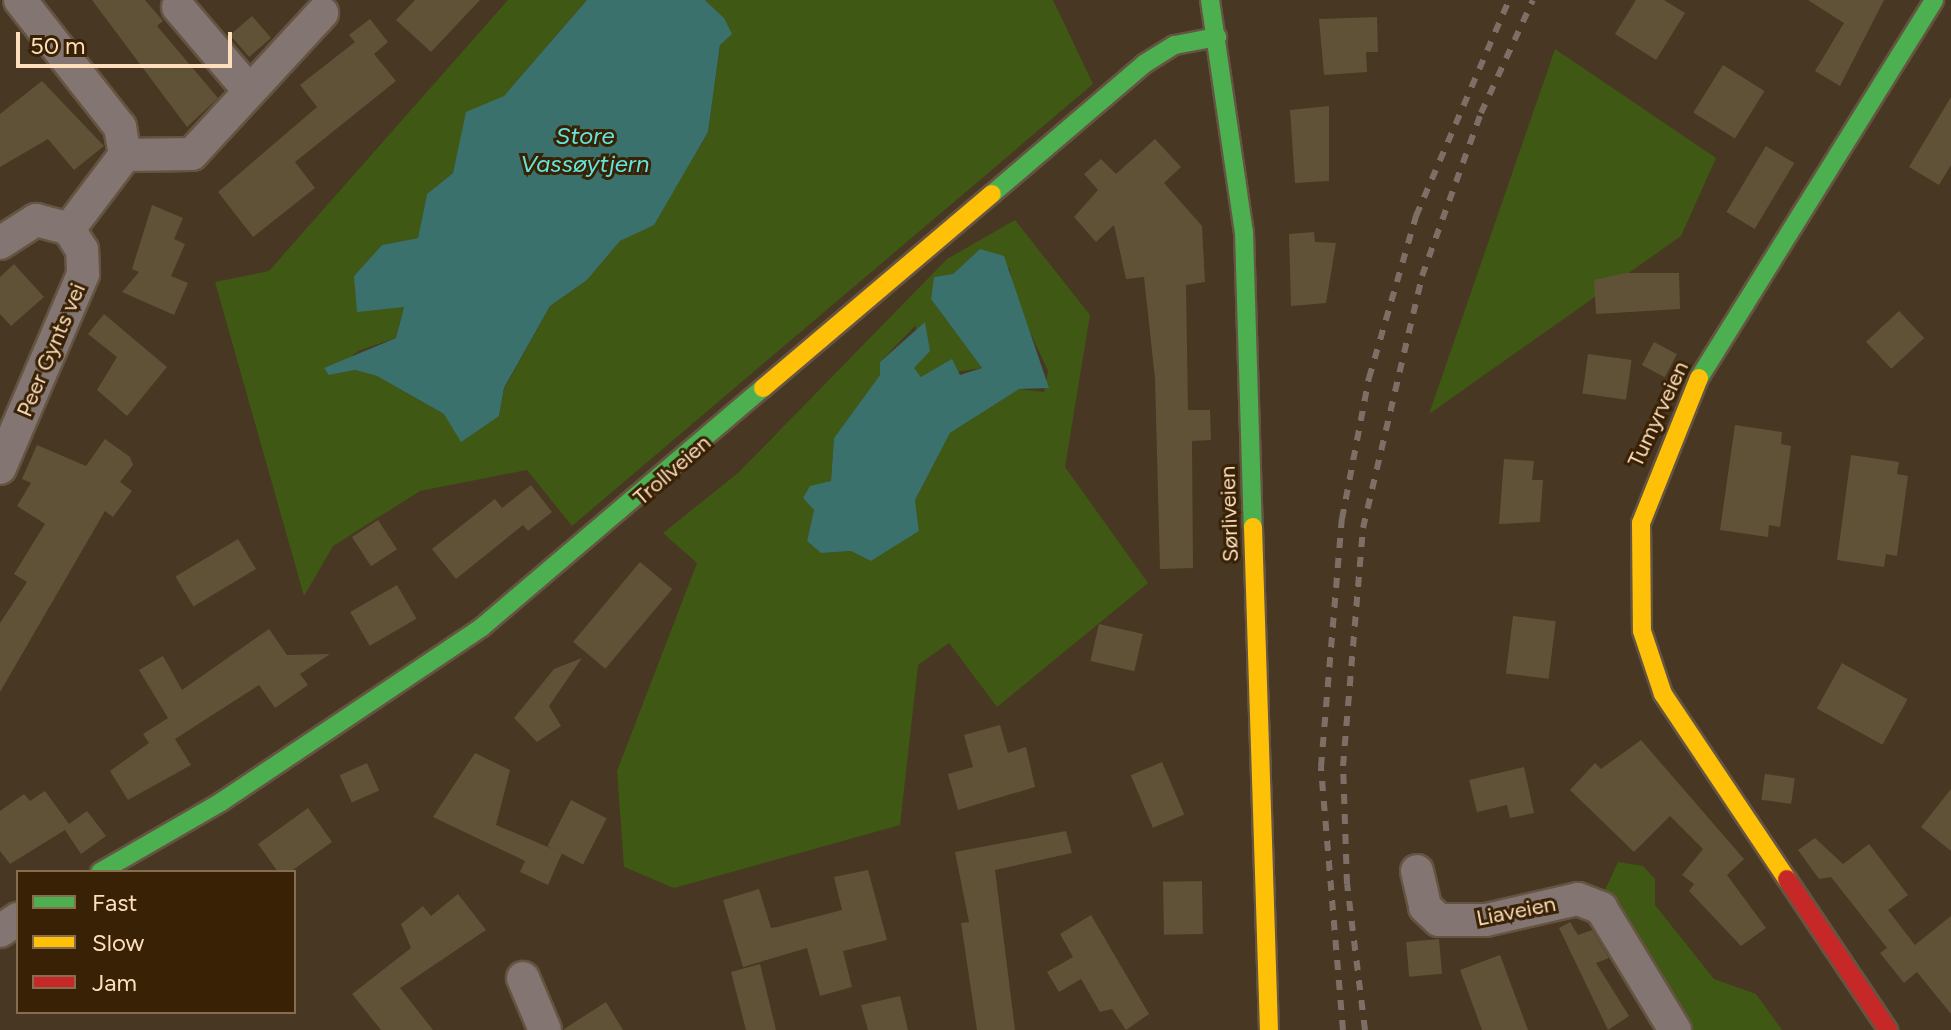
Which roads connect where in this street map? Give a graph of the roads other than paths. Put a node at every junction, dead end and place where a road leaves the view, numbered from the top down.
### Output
1 (20, 0) edge
2 (1210, 0) edge
3 (1934, 0) edge
4 (178, 7) dead end
5 (322, 13) dead end
6 (1217, 37) junction
7 (247, 88) junction
8 (125, 155) junction
9 (69, 229) junction
10 (0, 243) edge
11 (0, 468) edge
12 (103, 870) edge
13 (1417, 871) dead end
14 (523, 978) dead end
15 (545, 1030) edge
16 (1269, 1030) edge
17 (1675, 1030) edge
18 (1888, 1030) edge

1 - 8 street
2 - 6 street, Sørliveien
3 - 18 street, Tumyrveien
4 - 7 street
5 - 7 street
6 - 12 street, Trollveien
6 - 16 street, Sørliveien
7 - 8 street
8 - 9 street
9 - 10 street
9 - 11 street, Peer Gynts vei
13 - 17 street, Liaveien
14 - 15 street

